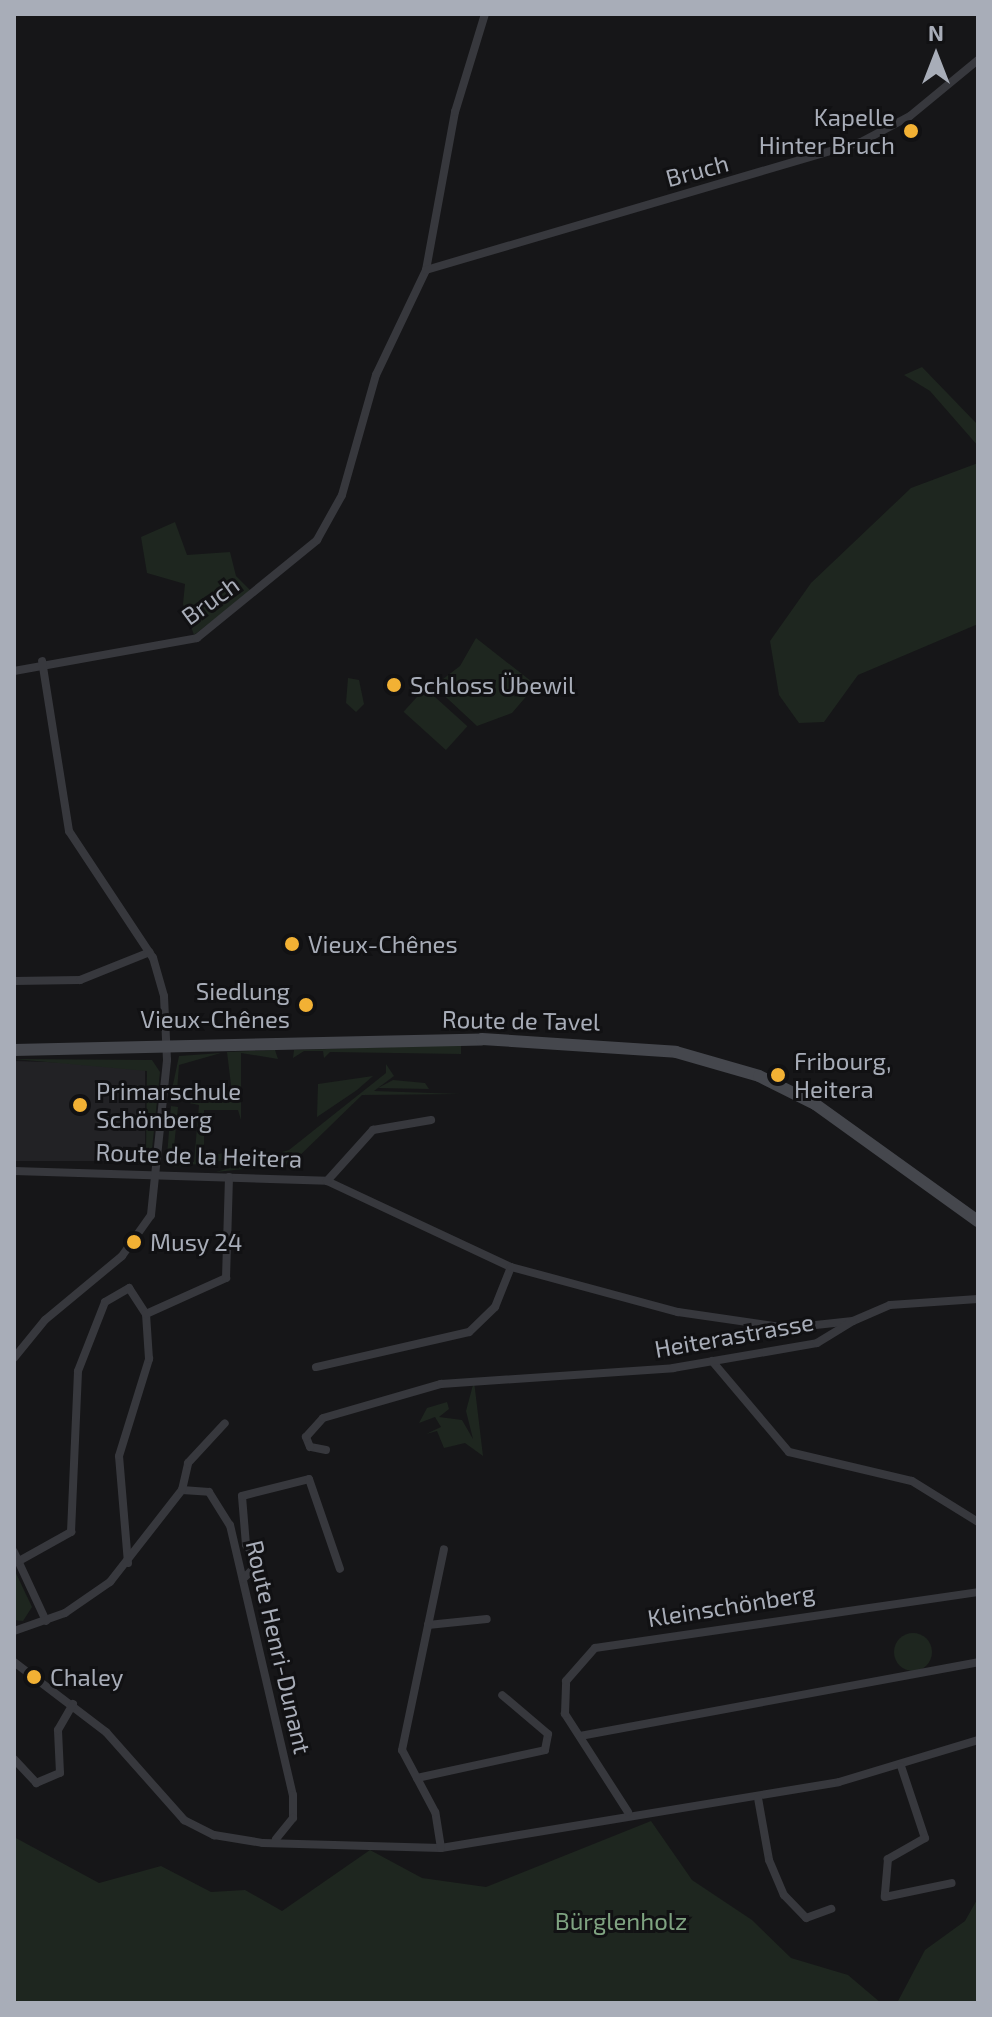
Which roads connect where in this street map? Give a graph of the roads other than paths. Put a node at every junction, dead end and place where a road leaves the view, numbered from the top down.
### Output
1 (485, 14) edge
2 (978, 60) edge
3 (432, 251) junction
4 (449, 258) junction
5 (426, 270) junction
6 (42, 661) junction
7 (14, 671) edge
8 (150, 952) junction
9 (14, 981) edge
10 (167, 1047) junction
11 (14, 1050) edge
12 (431, 1120) dead end
13 (14, 1171) edge
14 (159, 1174) junction
15 (229, 1177) junction
16 (327, 1181) junction
17 (978, 1221) edge
18 (511, 1267) junction
19 (978, 1299) edge
20 (146, 1314) junction
21 (853, 1321) junction
22 (14, 1358) edge
23 (712, 1361) junction
24 (316, 1367) dead end
25 (225, 1423) dead end
26 (326, 1450) dead end
27 (182, 1490) junction
28 (978, 1522) edge
29 (444, 1549) dead end
30 (14, 1552) edge
31 (19, 1561) junction
32 (128, 1563) junction
33 (340, 1569) dead end
34 (243, 1579) junction
35 (978, 1592) edge
36 (487, 1619) dead end
37 (46, 1621) junction
38 (428, 1625) junction
39 (14, 1631) edge
40 (14, 1662) edge
41 (978, 1662) edge
42 (502, 1695) dead end
43 (73, 1704) junction
44 (580, 1736) junction
45 (978, 1740) edge
46 (14, 1759) edge
47 (901, 1766) junction
48 (417, 1778) junction
49 (758, 1798) junction
50 (628, 1812) junction
51 (276, 1839) junction
52 (441, 1848) junction
53 (952, 1883) dead end
54 (831, 1909) dead end

1 - 3 street
2 - 4 street, Bruch
3 - 4 street
3 - 5 street
4 - 5 street, Bruch
5 - 6 street, Bruch
6 - 7 street, Bruch
6 - 8 street
8 - 9 street
8 - 10 street
10 - 11 main road, Route de Tavel
10 - 14 street
10 - 17 main road, Route de Tavel
12 - 16 street
13 - 14 street, Route de la Heitera
14 - 15 street, Route de la Heitera
14 - 22 street
15 - 16 street, Route de la Heitera
15 - 20 street
16 - 18 street, Route de la Heitera
18 - 21 street, Heiterastrasse
18 - 24 street
19 - 21 street
20 - 31 street
20 - 32 street
21 - 23 street, Heiterastrasse
23 - 26 street, Heiterastrasse
23 - 28 street
25 - 27 street
27 - 32 street
27 - 34 street, Route Henri-Dunant
29 - 38 street
30 - 31 street
31 - 37 street
32 - 37 street
33 - 34 street
34 - 51 street, Route Henri-Dunant
35 - 44 street, Kleinschönberg
36 - 38 street
37 - 39 street
38 - 48 street
40 - 43 street
41 - 44 street
42 - 48 street
43 - 46 street
43 - 51 street
44 - 50 street, Kleinschönberg
45 - 47 street
47 - 49 street
47 - 53 street
48 - 52 street
49 - 50 street
49 - 54 street
50 - 52 street
51 - 52 street

